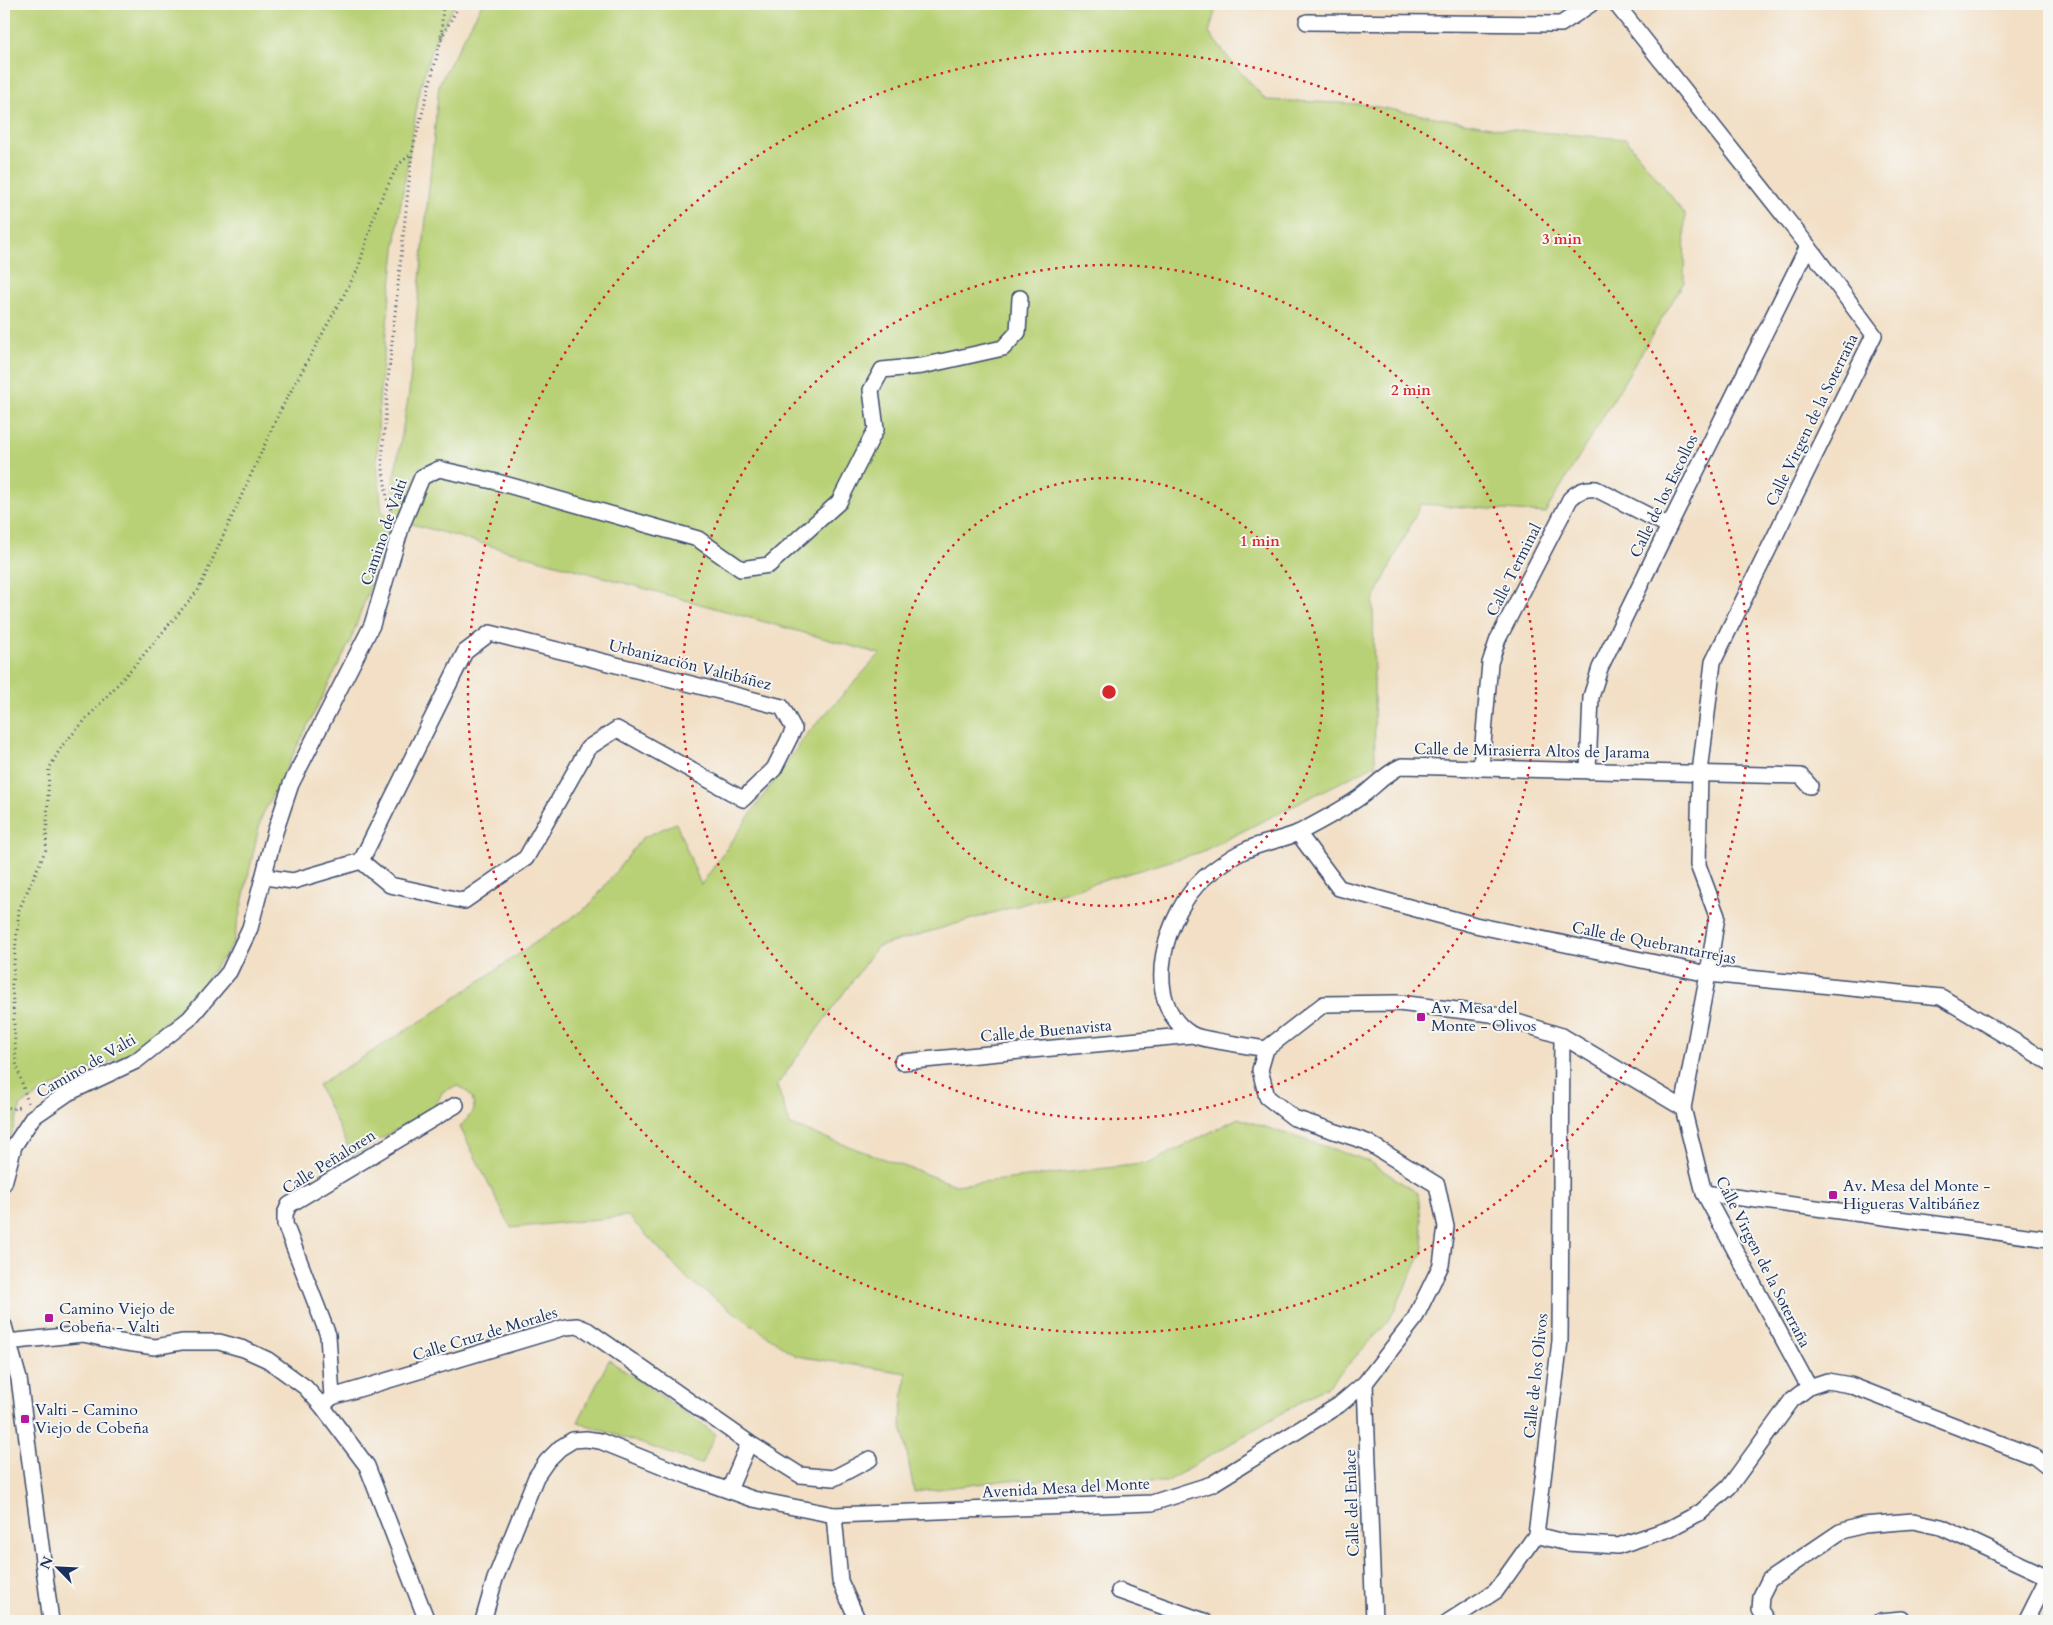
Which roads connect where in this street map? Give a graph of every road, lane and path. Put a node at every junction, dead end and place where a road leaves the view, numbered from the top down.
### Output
1 (443, 4) edge
2 (460, 4) edge
3 (1591, 4) edge
4 (1616, 4) edge
5 (1307, 22) dead end
6 (441, 40) junction
7 (412, 153) junction
8 (1808, 246) junction
9 (1020, 298) dead end
10 (402, 526) junction
11 (1668, 526) junction
12 (1481, 767) junction
13 (1588, 771) junction
14 (1700, 773) junction
15 (1810, 786) dead end
16 (1298, 833) junction
17 (361, 861) junction
18 (265, 877) junction
19 (1708, 974) junction
20 (1192, 1035) junction
21 (1562, 1036) junction
22 (1266, 1049) junction
23 (902, 1062) dead end
24 (2049, 1062) edge
25 (456, 1105) dead end
26 (4, 1106) edge
27 (1683, 1108) junction
28 (31, 1111) junction
29 (4, 1183) edge
30 (1704, 1193) junction
31 (2049, 1239) edge
32 (4, 1326) edge
33 (7, 1342) junction
34 (1365, 1383) junction
35 (1809, 1387) junction
36 (327, 1402) junction
37 (749, 1443) junction
38 (870, 1459) dead end
39 (2049, 1468) edge
40 (730, 1490) junction
41 (834, 1515) junction
42 (1536, 1535) junction
43 (2049, 1576) edge
44 (1119, 1590) dead end
45 (1902, 1619) dead end
46 (51, 1621) edge
47 (427, 1621) edge
48 (483, 1621) edge
49 (858, 1621) edge
50 (1204, 1621) edge
51 (1374, 1621) edge
52 (1449, 1621) edge
53 (1767, 1621) edge
54 (1881, 1621) edge
55 (2026, 1621) edge

1 - 6 path
2 - 6 path
3 - 5 street
4 - 8 street, Calle Virgen de la Soterraña
6 - 7 path
7 - 10 path
7 - 28 path
8 - 11 street, Calle de los Escollos
8 - 14 street, Calle Virgen de la Soterraña
9 - 10 street, Camino de Valti
10 - 18 street, Camino de Valti
11 - 12 street, Calle Terminal
11 - 13 street, Calle de los Escollos
12 - 13 street, Calle de Mirasierra Altos de Jarama
12 - 16 street, Calle de Mirasierra Altos de Jarama
13 - 14 street, Calle de Mirasierra Altos de Jarama
14 - 15 street, Calle de Mirasierra Altos de Jarama
14 - 19 street, Calle Virgen de la Soterraña
16 - 19 street, Calle de Quebrantarrejas
16 - 20 street, Calle de Mirasierra Altos de Jarama
17 - 17 street, Urbanización Valtibáñez
17 - 18 street
18 - 28 street, Camino de Valti
19 - 24 street, Calle de Quebrantarrejas
19 - 27 street, Calle Virgen de la Soterraña
20 - 22 street
20 - 23 street, Calle de Buenavista
21 - 22 street
21 - 27 street
21 - 42 street, Calle de los Olivos
22 - 34 street, Avenida Mesa del Monte
25 - 36 street, Calle Peñaloren
26 - 28 path
27 - 30 street, Calle Virgen de la Soterraña
28 - 29 street, Camino de Valti
30 - 31 street
30 - 35 street, Calle Virgen de la Soterraña
32 - 33 street
33 - 36 street
33 - 46 street
34 - 41 street, Avenida Mesa del Monte
34 - 51 street, Calle del Enlace
35 - 39 street
35 - 42 street
36 - 37 street, Calle Cruz de Morales
36 - 47 street
37 - 38 street, Calle Cruz de Morales
37 - 40 street
40 - 41 street, Avenida Mesa del Monte
40 - 48 street, Avenida Mesa del Monte
41 - 49 street
42 - 52 street, Calle de los Olivos
43 - 53 street
43 - 55 street
44 - 50 street
45 - 54 street

